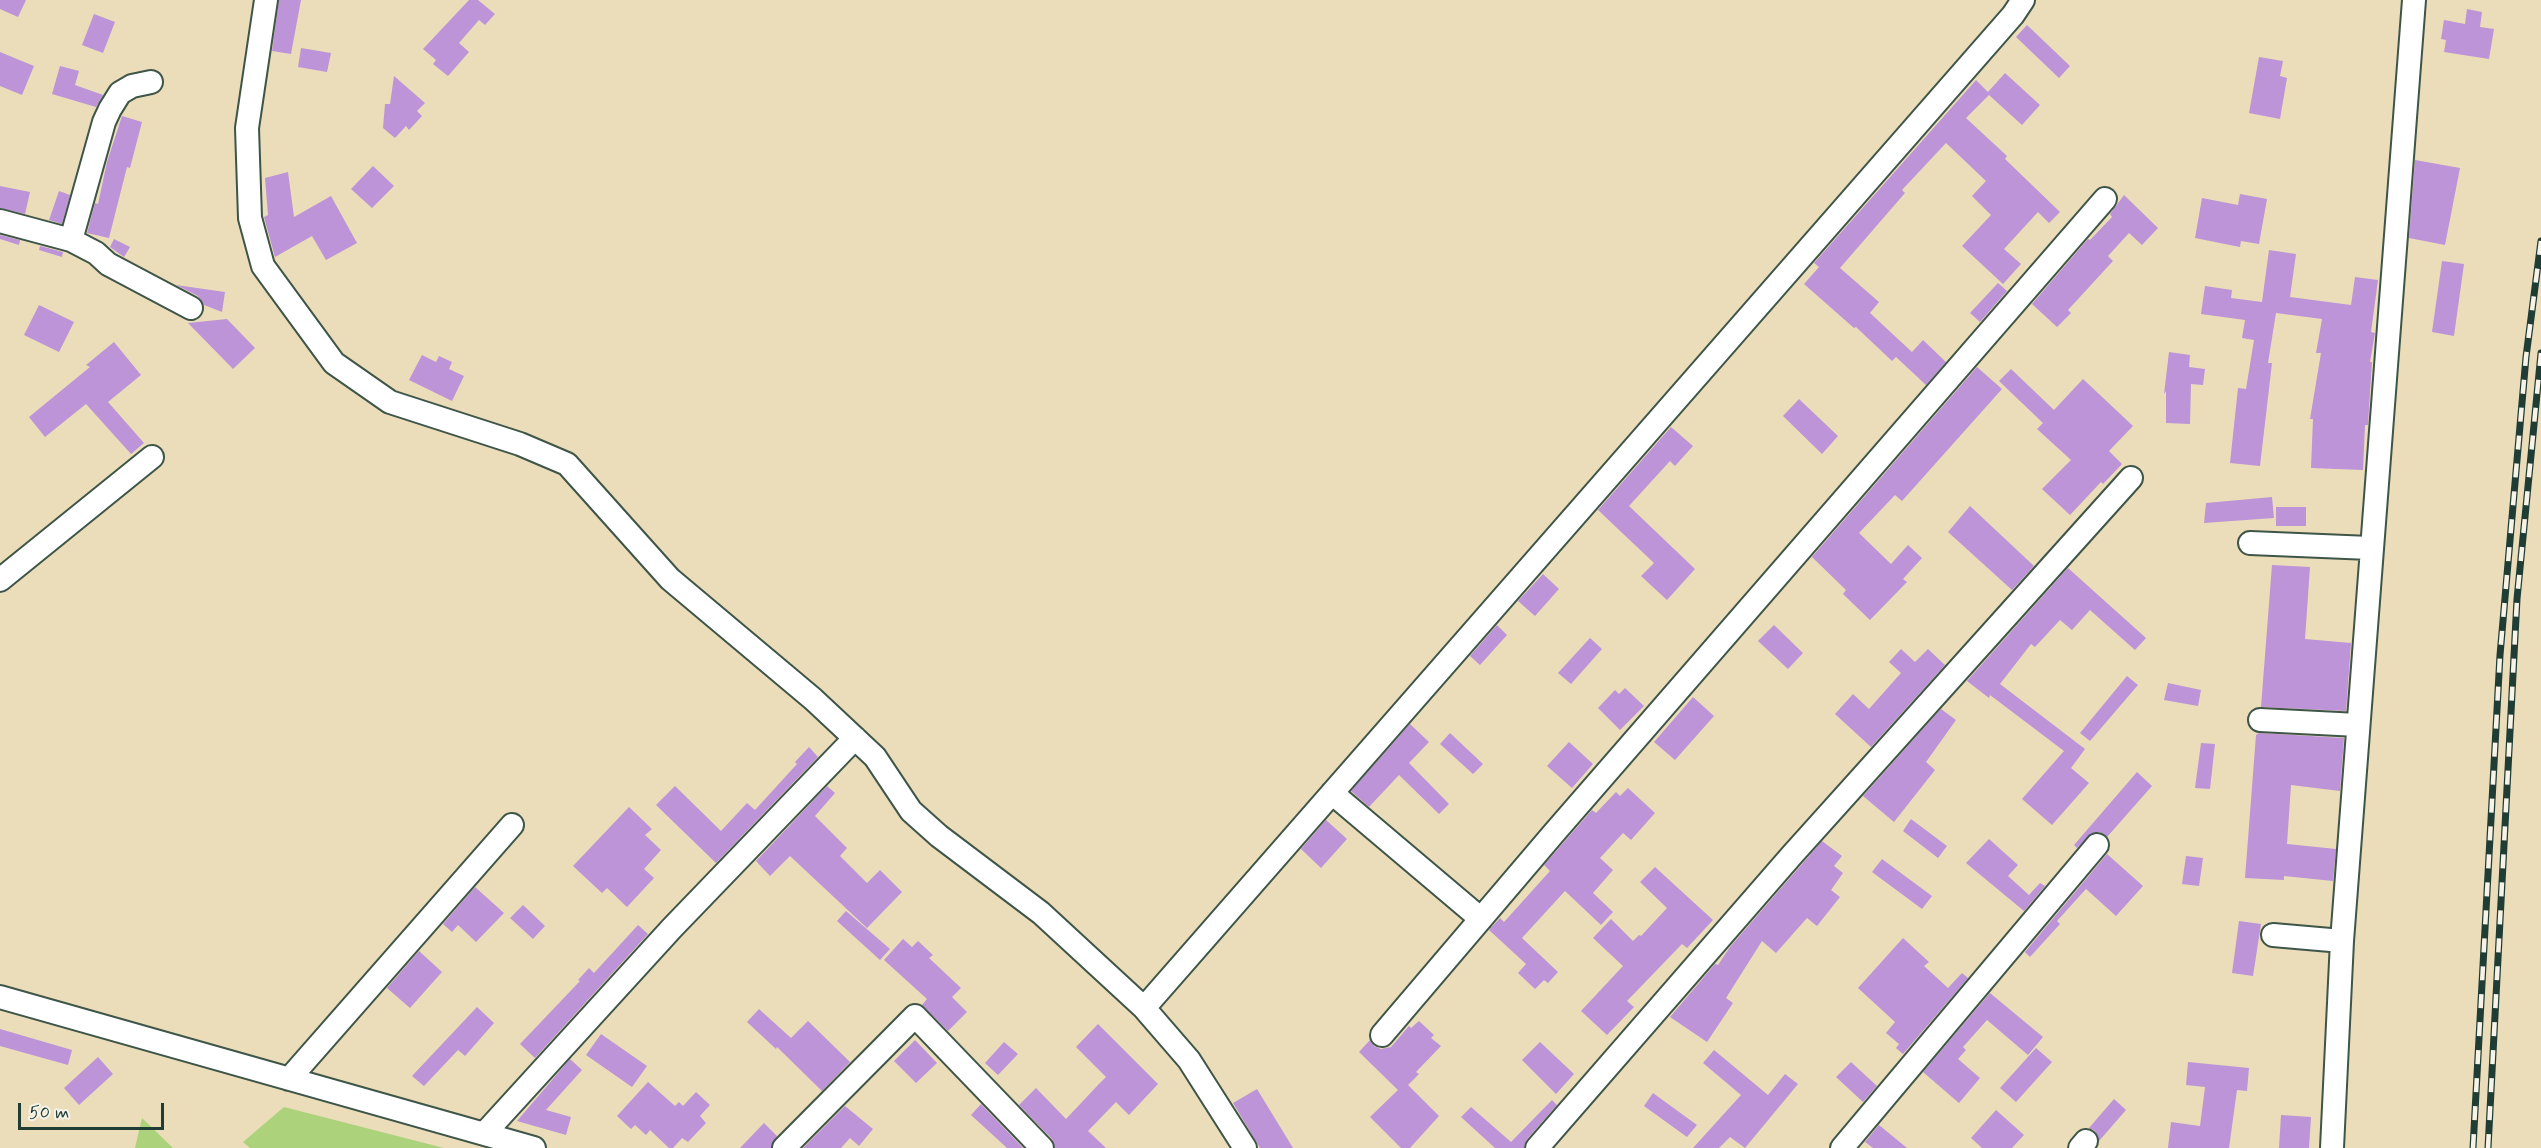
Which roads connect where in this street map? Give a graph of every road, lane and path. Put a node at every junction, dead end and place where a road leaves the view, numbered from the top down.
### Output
1 (266, 0) edge
2 (2023, 0) edge
3 (2414, 0) edge
4 (151, 82) dead end
5 (2105, 199) dead end
6 (0, 221) edge
7 (71, 240) junction
8 (191, 308) dead end
9 (152, 457) dead end
10 (2131, 478) dead end
11 (2250, 543) dead end
12 (2370, 548) junction
13 (0, 580) edge
14 (2260, 720) dead end
15 (2358, 725) junction
16 (855, 738) junction
17 (1332, 793) junction
18 (512, 825) dead end
19 (2097, 845) dead end
20 (1481, 919) junction
21 (2272, 935) dead end
22 (2342, 941) junction
23 (0, 998) edge
24 (1144, 1008) junction
25 (1382, 1035) dead end
26 (289, 1079) junction
27 (484, 1134) junction
28 (534, 1148) edge
29 (784, 1148) edge
30 (1042, 1148) edge
31 (1245, 1148) edge
32 (1537, 1148) edge
33 (1842, 1148) edge
34 (2332, 1148) edge

1 - 16 street
2 - 17 street
3 - 12 street
4 - 7 street
5 - 20 street
6 - 7 street
7 - 8 street
9 - 13 street
10 - 32 street
11 - 12 street
12 - 15 street
14 - 15 street
15 - 22 street
16 - 24 street
16 - 27 street
17 - 20 street
17 - 24 street
18 - 26 street
19 - 33 street
20 - 25 street
21 - 22 street
22 - 34 street
23 - 26 street
24 - 31 street
26 - 27 street
27 - 28 street
29 - 30 street

